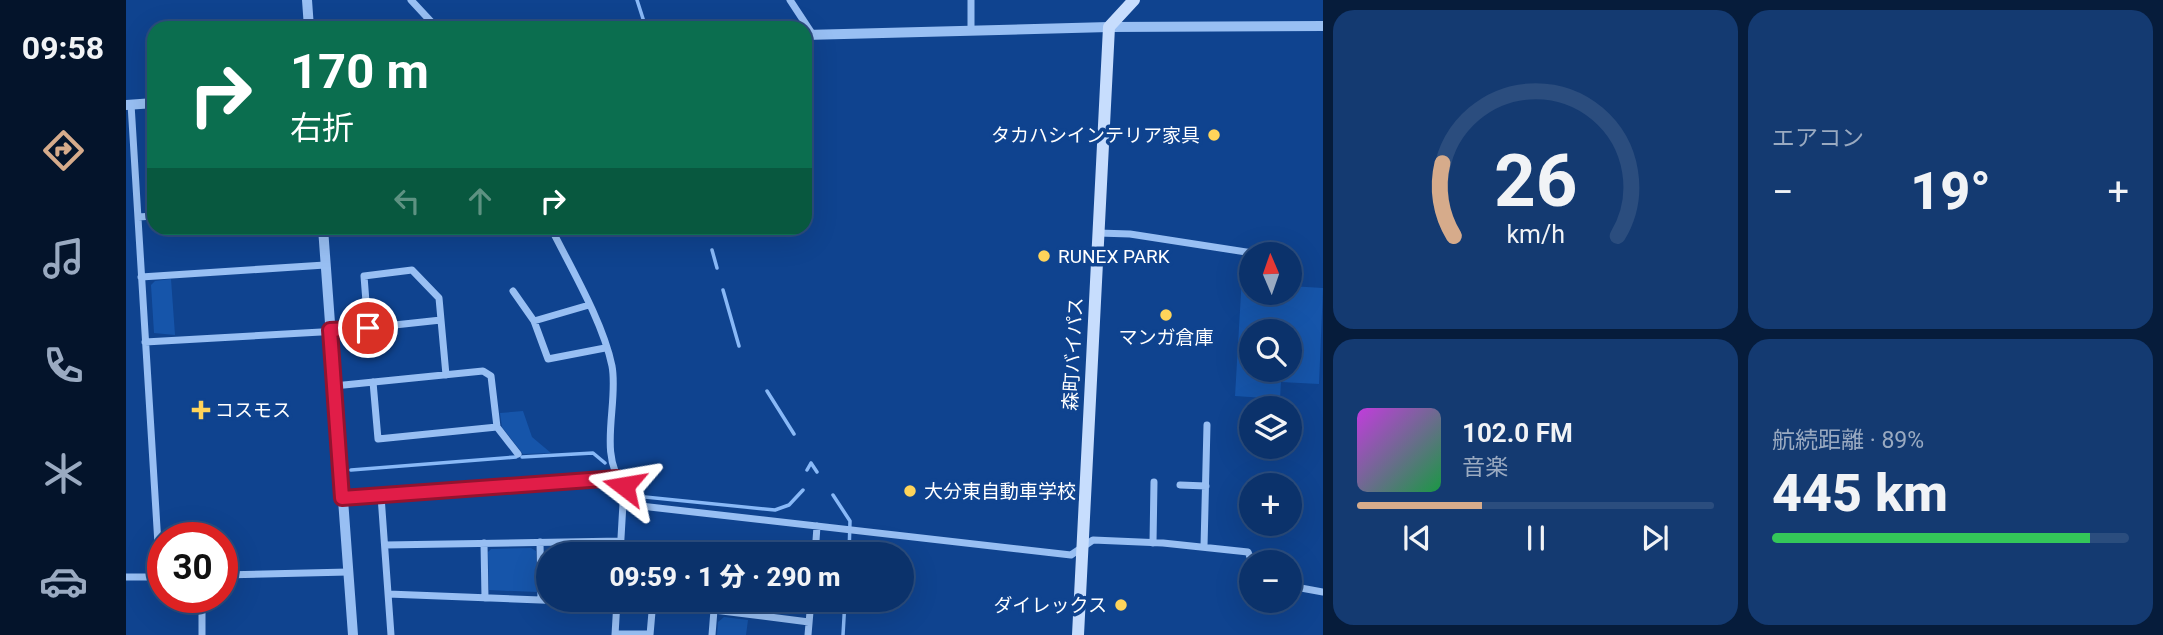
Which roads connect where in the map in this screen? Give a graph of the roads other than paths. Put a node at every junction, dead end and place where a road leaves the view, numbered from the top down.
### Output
1 (307, 0) edge
2 (411, 0) edge
3 (790, 0) edge
4 (971, 0) edge
5 (1133, 0) edge
6 (308, 21) edge
7 (430, 21) edge
8 (801, 21) edge
9 (1323, 26) edge
10 (1109, 27) junction
11 (971, 31) junction
12 (812, 35) edge
13 (147, 103) edge
14 (128, 104) edge
15 (147, 216) edge
16 (138, 217) junction
17 (1098, 233) junction
18 (323, 235) edge
19 (554, 235) edge
20 (1239, 251) edge
21 (325, 265) junction
22 (141, 277) junction
23 (513, 291) dead end
24 (589, 305) junction
25 (441, 320) junction
26 (534, 321) junction
27 (368, 328) junction
28 (330, 330) junction
29 (145, 342) junction
30 (605, 348) junction
31 (446, 375) junction
32 (373, 382) junction
33 (334, 386) junction
34 (1207, 425) dead end
35 (497, 427) junction
36 (519, 454) dead end
37 (617, 478) junction
38 (1154, 482) dead end
39 (1180, 485) dead end
40 (1206, 485) junction
41 (381, 496) junction
42 (342, 498) junction
43 (623, 504) junction
44 (157, 522) edge
45 (817, 526) junction
46 (621, 541) joint
47 (536, 542) edge
48 (540, 542) edge
49 (816, 542) edge
50 (484, 543) junction
51 (1153, 543) junction
52 (385, 545) junction
53 (1082, 547) junction
54 (1204, 547) junction
55 (1239, 551) edge
56 (348, 572) junction
57 (238, 575) edge
58 (126, 577) edge
59 (147, 577) edge
60 (1302, 588) edge
61 (1323, 592) edge
62 (388, 594) junction
63 (485, 598) junction
64 (536, 600) edge
65 (616, 612) edge
66 (652, 612) edge
67 (810, 612) edge
68 (202, 613) edge
69 (809, 622) junction
70 (202, 635) edge
71 (353, 635) edge
72 (391, 635) edge
73 (615, 635) edge
74 (650, 635) edge
75 (712, 635) edge
76 (808, 635) edge
77 (1078, 635) edge

1 - 6 street
2 - 7 street
3 - 8 street
4 - 11 street
5 - 10 main road
9 - 10 street
10 - 11 street
10 - 17 main road, 森町バイパス
11 - 12 street
13 - 14 street
14 - 16 street
15 - 16 street
16 - 22 street
17 - 20 street
17 - 53 main road, 森町バイパス
18 - 21 street
19 - 24 street
21 - 22 street
21 - 28 street
22 - 29 street
23 - 26 street
24 - 26 street
24 - 30 street
25 - 27 street
25 - 27 street
25 - 31 street
26 - 30 street
27 - 28 street
28 - 29 street
28 - 33 street
29 - 44 street
30 - 37 street
31 - 32 street
31 - 35 street
32 - 33 street
32 - 35 street
33 - 42 street
34 - 40 street
35 - 36 street
37 - 41 street
37 - 43 street
38 - 51 street
39 - 40 street
40 - 54 street
41 - 42 street
41 - 52 street
42 - 56 street
43 - 45 street
43 - 46 street
45 - 49 street
45 - 53 street
46 - 48 street
47 - 50 street
50 - 52 street
50 - 63 street
51 - 53 street
51 - 54 street
52 - 62 street
53 - 77 main road, 森町バイパス
54 - 55 street
56 - 57 street
56 - 71 street
58 - 59 street
60 - 61 street
62 - 63 street
62 - 72 street
63 - 64 street
65 - 73 street
66 - 74 street
67 - 69 street
68 - 70 street
69 - 75 street
69 - 76 street
73 - 74 street

